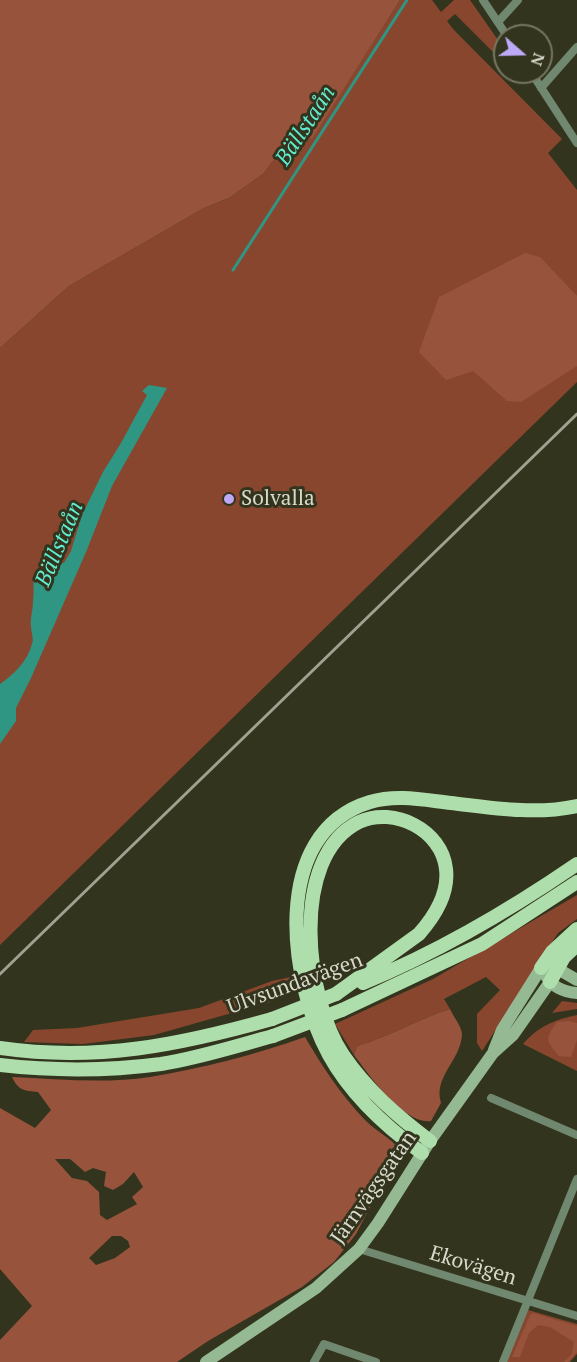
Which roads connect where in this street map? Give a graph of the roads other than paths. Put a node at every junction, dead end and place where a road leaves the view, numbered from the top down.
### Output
1 (483, 0) edge
2 (518, 0) edge
3 (498, 22) joint
4 (577, 47) edge
5 (539, 84) edge
6 (542, 88) junction
7 (577, 143) edge
8 (577, 806) edge
9 (577, 864) edge
10 (577, 882) edge
11 (577, 929) edge
12 (577, 945) edge
13 (541, 968) junction
14 (558, 969) junction
15 (577, 980) edge
16 (550, 982) junction
17 (577, 993) edge
18 (336, 994) junction
19 (0, 1048) edge
20 (493, 1053) junction
21 (0, 1065) edge
22 (490, 1098) dead end
23 (577, 1135) edge
24 (426, 1147) junction
25 (577, 1179) edge
26 (359, 1249) junction
27 (527, 1301) junction
28 (577, 1316) edge
29 (206, 1362) edge
30 (314, 1362) edge
31 (376, 1362) edge
32 (503, 1362) edge

1 - 3 street
2 - 3 street
4 - 6 street
5 - 6 street
6 - 7 street
8 - 24 main road
9 - 18 main road, Ulvsundavägen
10 - 21 main road, Ulvsundavägen, bridge
11 - 13 main road
12 - 14 main road
13 - 14 street
13 - 16 street
13 - 20 street, Järnvägsgatan
14 - 15 street
14 - 16 main road
16 - 17 street
16 - 20 street, Järnvägsgatan
18 - 19 main road, Ulvsundavägen, bridge
18 - 24 main road
20 - 24 street, Järnvägsgatan
22 - 23 street
24 - 26 street, Järnvägsgatan
25 - 27 street
26 - 27 street, Ekovägen
26 - 29 street, Järnvägsgatan
27 - 28 street, Ekovägen
27 - 32 street
30 - 31 street

